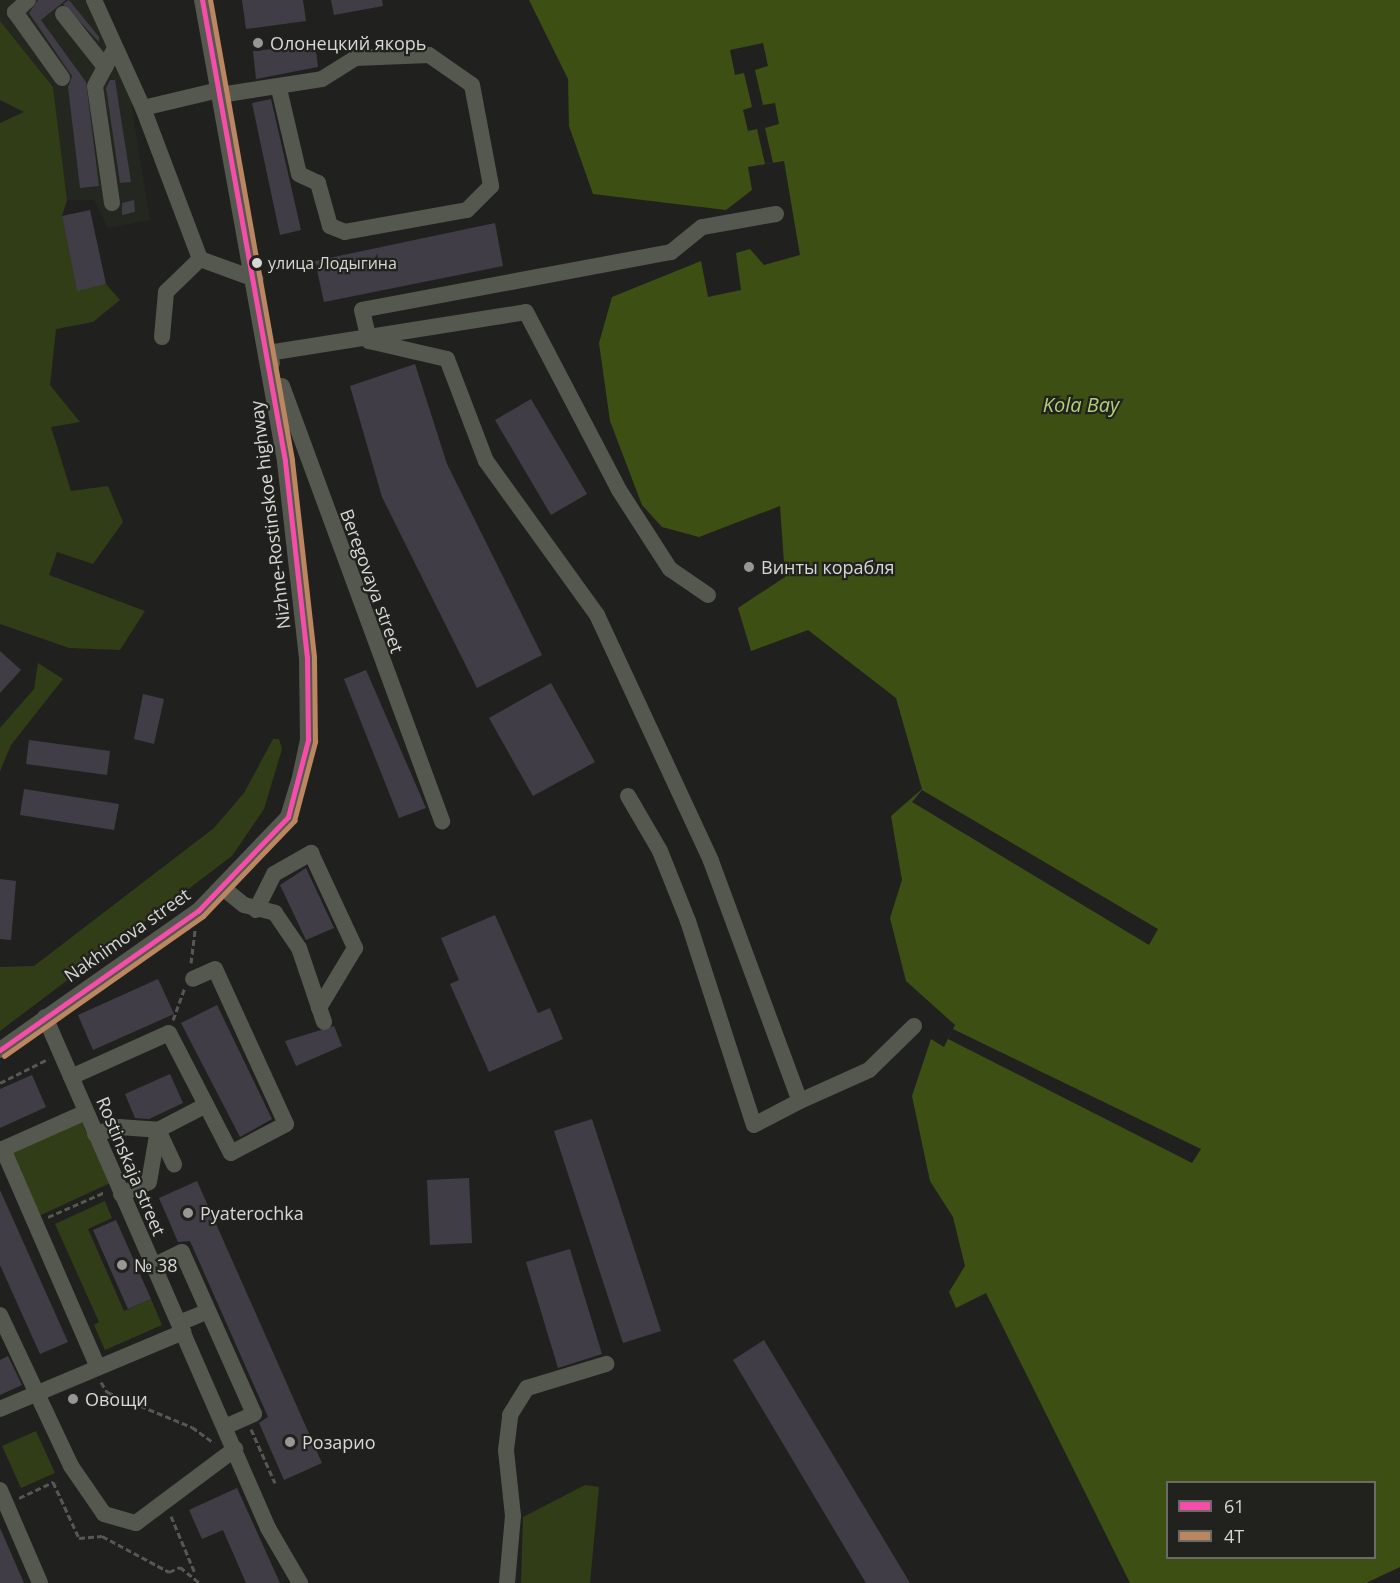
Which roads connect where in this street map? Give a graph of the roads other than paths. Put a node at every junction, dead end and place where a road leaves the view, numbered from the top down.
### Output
1 (28, 0) edge
2 (94, 0) edge
3 (202, 0) edge
4 (63, 14) dead end
5 (115, 48) junction
6 (105, 68) junction
7 (62, 78) dead end
8 (279, 89) junction
9 (220, 93) junction
10 (143, 108) junction
11 (112, 203) dead end
12 (776, 214) dead end
13 (200, 259) junction
14 (255, 279) junction
15 (162, 337) dead end
16 (369, 341) junction
17 (268, 353) junction
18 (708, 595) dead end
19 (628, 796) dead end
20 (442, 822) dead end
21 (267, 841) joint
22 (223, 888) junction
23 (256, 910) junction
24 (190, 976) road end
25 (45, 1017) junction
26 (914, 1026) dead end
27 (0, 1050) edge
28 (71, 1077) junction
29 (800, 1101) junction
30 (206, 1105) junction
31 (86, 1112) junction
32 (158, 1130) junction
33 (95, 1134) junction
34 (1, 1150) edge
35 (174, 1164) dead end
36 (119, 1190) junction
37 (153, 1266) junction
38 (208, 1311) junction
39 (0, 1315) edge
40 (181, 1328) junction
41 (7, 1349) edge
42 (606, 1364) dead end
43 (100, 1374) junction
44 (34, 1393) junction
45 (0, 1409) edge
46 (225, 1427) junction
47 (234, 1449) junction
48 (2, 1498) edge
49 (40, 1583) edge
50 (300, 1583) edge
51 (507, 1583) edge

1 - 7 street
2 - 5 street
3 - 9 street, Nizhne-Rostinskoe highway
4 - 6 street
5 - 6 street
5 - 10 street
6 - 11 street
8 - 8 street
8 - 9 street
9 - 10 street
9 - 14 street, Nizhne-Rostinskoe highway
10 - 13 street
12 - 16 street
13 - 14 street
13 - 15 street
14 - 17 street, Nizhne-Rostinskoe highway
16 - 17 street
16 - 18 street
16 - 29 street
17 - 20 street, Beregovaya street
17 - 21 street, Nizhne-Rostinskoe highway
19 - 29 street
21 - 22 street, Nakhimova street
22 - 23 street
22 - 25 street, Nakhimova street
23 - 23 street
24 - 30 street
25 - 27 street, Nakhimova street
25 - 28 street, Rostinskaja street
26 - 29 street
28 - 30 street
28 - 31 street, Rostinskaja street
30 - 32 street
31 - 33 street, Rostinskaja street
31 - 34 street
32 - 33 street
32 - 35 street
32 - 36 street
33 - 36 street, Rostinskaja street
34 - 43 street
36 - 37 street, Rostinskaja street
37 - 38 street
37 - 40 street, Rostinskaja street
38 - 40 street
38 - 46 street
39 - 41 street
40 - 43 street
40 - 46 street, Rostinskaja street
41 - 44 street
42 - 51 street
43 - 44 street
44 - 45 street
44 - 47 street
46 - 47 street, Rostinskaja street
47 - 50 street, Rostinskaja street
48 - 49 street

